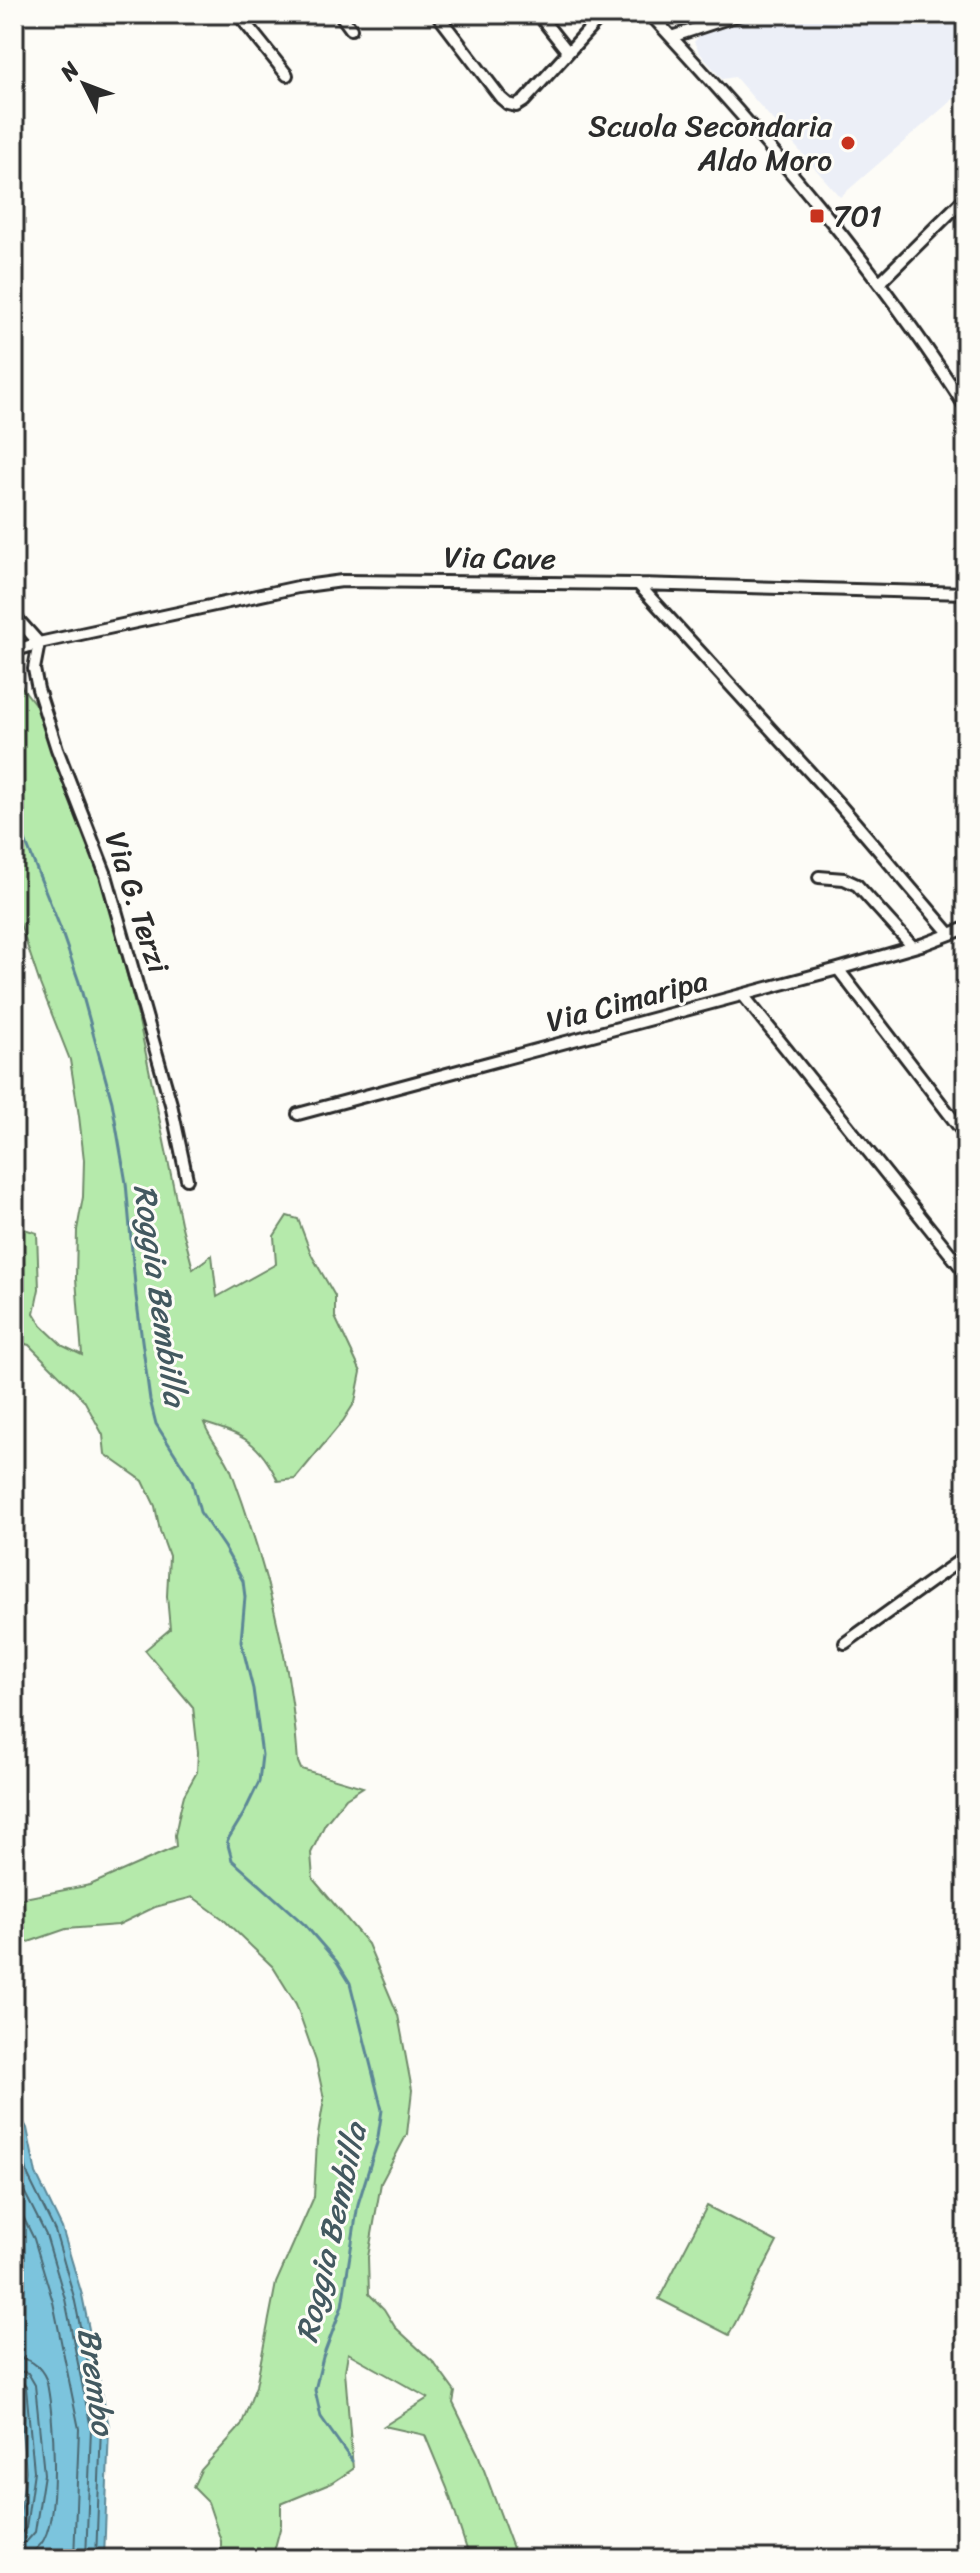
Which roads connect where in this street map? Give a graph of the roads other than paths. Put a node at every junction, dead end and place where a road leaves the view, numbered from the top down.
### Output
1 (238, 14) edge
2 (340, 14) edge
3 (437, 14) edge
4 (538, 14) edge
5 (603, 14) edge
6 (650, 14) edge
7 (741, 14) edge
8 (351, 29) dead end
9 (671, 37) junction
10 (568, 52) junction
11 (287, 75) dead end
12 (966, 197) edge
13 (879, 283) junction
14 (966, 408) edge
15 (638, 584) junction
16 (966, 593) edge
17 (14, 615) edge
18 (39, 643) junction
19 (14, 648) edge
20 (819, 877) dead end
21 (966, 928) edge
22 (950, 934) junction
23 (913, 947) junction
24 (838, 969) junction
25 (743, 995) junction
26 (298, 1114) dead end
27 (966, 1136) edge
28 (187, 1179) dead end
29 (964, 1271) edge
30 (966, 1556) edge
31 (845, 1643) dead end

1 - 11 street
2 - 8 street
3 - 10 street
4 - 10 street
5 - 10 street
6 - 9 street
7 - 9 street
9 - 13 street
12 - 13 street
13 - 14 street
15 - 16 street, Via Cave
15 - 18 street, Via Cave
15 - 22 street
17 - 18 street
18 - 19 street, Via Cave
18 - 28 street, Via G. Terzi
20 - 23 street
21 - 22 street, Via Cimaripa
22 - 23 street, Via Cimaripa
23 - 24 street, Via Cimaripa
24 - 25 street, Via Cimaripa
24 - 27 street
25 - 26 street, Via Cimaripa
25 - 29 street
30 - 31 street

